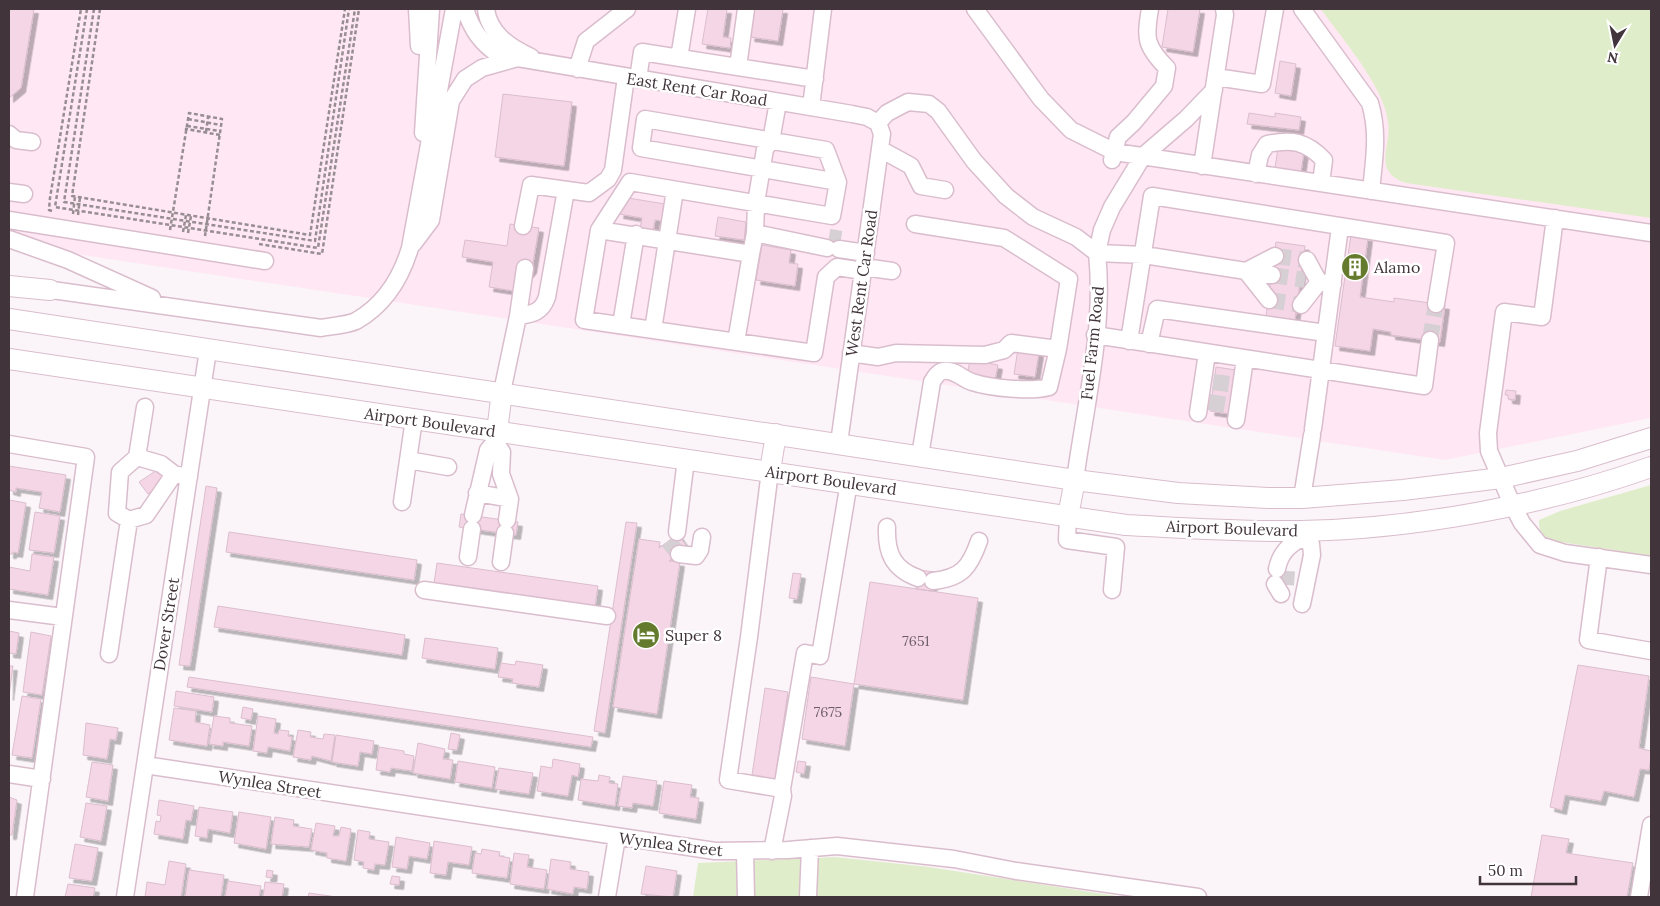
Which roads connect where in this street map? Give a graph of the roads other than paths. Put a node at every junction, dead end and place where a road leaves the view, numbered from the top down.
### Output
1 (417, 9) edge
2 (431, 9) edge
3 (454, 9) edge
4 (464, 9) edge
5 (486, 9) edge
6 (627, 9) edge
7 (687, 9) edge
8 (746, 9) edge
9 (823, 9) edge
10 (976, 9) edge
11 (1150, 9) edge
12 (1224, 9) edge
13 (1275, 9) edge
14 (1302, 9) edge
15 (679, 58) junction
16 (514, 59) junction
17 (544, 64) junction
18 (738, 67) junction
19 (578, 69) junction
20 (632, 78) junction
21 (815, 79) junction
22 (1215, 83) junction
23 (772, 101) junction
24 (423, 104) junction
25 (811, 107) junction
26 (878, 123) junction
27 (9, 134) edge
28 (32, 142) dead end
29 (766, 143) junction
30 (880, 149) junction
31 (1143, 156) junction
32 (1113, 157) junction
33 (1202, 166) junction
34 (762, 169) junction
35 (1256, 174) junction
36 (422, 178) junction
37 (838, 182) junction
38 (1321, 183) junction
39 (566, 190) junction
40 (675, 190) junction
41 (945, 190) dead end
42 (1371, 191) junction
43 (756, 204) junction
44 (1555, 218) junction
45 (9, 220) edge
46 (914, 224) dead end
47 (524, 226) dead end
48 (1340, 227) junction
49 (599, 230) junction
50 (1651, 233) edge
51 (636, 234) junction
52 (754, 234) junction
53 (9, 239) edge
54 (667, 240) junction
55 (410, 248) junction
56 (1097, 253) junction
57 (751, 254) junction
58 (1144, 255) junction
59 (1275, 256) tunnel mouth
60 (865, 258) junction
61 (1307, 260) dead end
62 (265, 261) dead end
63 (893, 266) dead end
64 (525, 268) dead end
65 (1246, 271) junction
66 (1272, 275) tunnel mouth
67 (1319, 282) junction
68 (9, 284) edge
69 (50, 290) joint
70 (1269, 300) tunnel mouth
71 (1436, 304) tunnel mouth
72 (1301, 305) dead end
73 (193, 310) junction
74 (518, 316) junction
75 (9, 319) edge
76 (621, 325) junction
77 (653, 330) junction
78 (1326, 333) junction
79 (1095, 336) junction
80 (1430, 340) tunnel mouth
81 (1129, 341) junction
82 (736, 342) junction
83 (1150, 344) junction
84 (1058, 349) junction
85 (208, 350) junction
86 (852, 353) junction
87 (1207, 353) junction
88 (9, 359) edge
89 (1245, 359) junction
90 (1321, 370) junction
91 (202, 388) junction
92 (502, 392) junction
93 (1203, 405) dead end
94 (145, 407) dead end
95 (1236, 411) dead end
96 (414, 419) junction
97 (776, 434) junction
98 (496, 437) junction
99 (1651, 438) edge
100 (839, 443) junction
101 (9, 444) edge
102 (920, 456) junction
103 (137, 457) junction
104 (686, 459) junction
105 (408, 460) junction
106 (448, 466) dead end
107 (1651, 466) edge
108 (770, 471) junction
109 (181, 476) junction
110 (1501, 478) junction
111 (1075, 480) junction
112 (849, 482) junction
113 (477, 493) junction
114 (1302, 498) junction
115 (510, 499) junction
116 (402, 502) dead end
117 (1512, 504) junction
118 (1068, 516) junction
119 (129, 520) junction
120 (887, 527) dead end
121 (674, 533) dead end
122 (1302, 534) junction
123 (702, 537) dead end
124 (979, 541) dead end
125 (679, 554) dead end
126 (468, 557) dead end
127 (1598, 557) junction
128 (501, 562) dead end
129 (1651, 565) edge
130 (1281, 577) tunnel mouth
131 (424, 590) dead end
132 (1112, 590) dead end
133 (1302, 604) dead end
134 (9, 610) edge
135 (607, 616) dead end
136 (63, 618) junction
137 (1651, 651) edge
138 (109, 654) dead end
139 (145, 765) junction
140 (9, 774) edge
141 (42, 779) junction
142 (782, 790) junction
143 (1651, 825) edge
144 (617, 837) junction
145 (810, 848) junction
146 (772, 851) junction
147 (745, 852) junction
148 (25, 897) edge
149 (125, 897) edge
150 (607, 897) edge
151 (746, 897) edge
152 (808, 897) edge
153 (1198, 897) edge
154 (1640, 897) edge

1 - 24 street
2 - 24 street
3 - 36 street
4 - 16 street
5 - 17 street
6 - 19 street
7 - 15 street
8 - 18 street
9 - 21 street
10 - 32 street
11 - 32 street
12 - 22 street
13 - 22 street
14 - 42 street
15 - 18 street
15 - 20 street
16 - 17 street, East Rent Car Road
16 - 55 street
17 - 19 street, East Rent Car Road
18 - 21 street
19 - 20 street, East Rent Car Road
20 - 23 street, East Rent Car Road
20 - 39 street
21 - 25 street
22 - 31 street, Fuel Farm Road
22 - 33 street
23 - 25 street, East Rent Car Road
23 - 29 street
24 - 36 street
25 - 26 street, East Rent Car Road
26 - 30 street, West Rent Car Road
26 - 56 street
27 - 28 street
29 - 34 street
29 - 34 street
29 - 37 street
30 - 41 street
30 - 60 street, West Rent Car Road
31 - 32 street
31 - 33 street
31 - 56 street, Fuel Farm Road
33 - 35 street
34 - 37 street
34 - 43 street
35 - 38 street
35 - 38 street
36 - 55 street
37 - 43 street
38 - 42 street
39 - 47 street
39 - 74 street
40 - 43 street
40 - 49 street
40 - 54 street
42 - 44 street
43 - 52 street
44 - 50 street
44 - 110 street
45 - 62 street
46 - 84 street
48 - 58 street
48 - 67 street
48 - 71 street
49 - 51 street
49 - 76 street
51 - 54 street
51 - 76 street
52 - 57 street
52 - 60 street
53 - 73 street
54 - 57 street
54 - 77 street
55 - 73 street
56 - 58 street
56 - 79 street, Fuel Farm Road
57 - 82 street
58 - 65 street
58 - 81 street
59 - 65 street
60 - 63 street
60 - 82 street
60 - 86 street, West Rent Car Road
61 - 67 street
64 - 74 street
65 - 66 street
65 - 70 street
67 - 72 street
67 - 78 street
68 - 69 main road
69 - 73 street
74 - 92 street
75 - 85 main road, Airport Boulevard
76 - 77 street
77 - 82 street
78 - 83 street
78 - 90 street
79 - 81 street
79 - 111 street, Fuel Farm Road
80 - 90 street
81 - 83 street
83 - 87 street
84 - 86 street
84 - 102 street
85 - 91 street, Dover Street
85 - 92 main road, Airport Boulevard
86 - 100 street, West Rent Car Road
87 - 89 street
87 - 93 street
88 - 91 main road, Airport Boulevard
89 - 90 street
89 - 95 street
90 - 114 street
91 - 96 main road, Airport Boulevard
91 - 109 street, Dover Street
92 - 97 main road, Airport Boulevard
92 - 98 main road
94 - 103 street
96 - 98 main road, Airport Boulevard
96 - 105 street
97 - 100 main road, Airport Boulevard
97 - 108 main road
98 - 104 main road, Airport Boulevard
98 - 113 street
98 - 115 street
99 - 110 main road, Airport Boulevard
100 - 102 main road, Airport Boulevard
101 - 136 street
102 - 111 main road, Airport Boulevard
103 - 109 street
103 - 119 street
104 - 108 main road, Airport Boulevard
104 - 121 street
105 - 106 street
105 - 116 street
107 - 117 main road, Airport Boulevard
108 - 112 main road, Airport Boulevard
108 - 142 street
109 - 119 street
109 - 139 street, Dover Street
110 - 114 main road, Airport Boulevard
110 - 117 street
111 - 114 main road, Airport Boulevard
111 - 118 main road
112 - 118 main road, Airport Boulevard
112 - 142 street
113 - 115 street
113 - 126 street
114 - 122 main road
115 - 128 street
117 - 122 main road, Airport Boulevard
117 - 127 street
118 - 122 main road, Airport Boulevard
118 - 132 street
119 - 138 street
120 - 124 street
122 - 130 street
122 - 133 street
123 - 125 street
127 - 129 street
127 - 137 street
131 - 135 street
134 - 136 street
136 - 141 street
139 - 144 street, Wynlea Street
139 - 149 street, Dover Street
140 - 141 street
141 - 148 street
142 - 146 street
143 - 154 street
144 - 147 street, Wynlea Street
144 - 150 street
145 - 146 street, Wynlea Street
145 - 152 street
145 - 153 street, Wynlea Street
146 - 147 street, Wynlea Street
147 - 151 street

